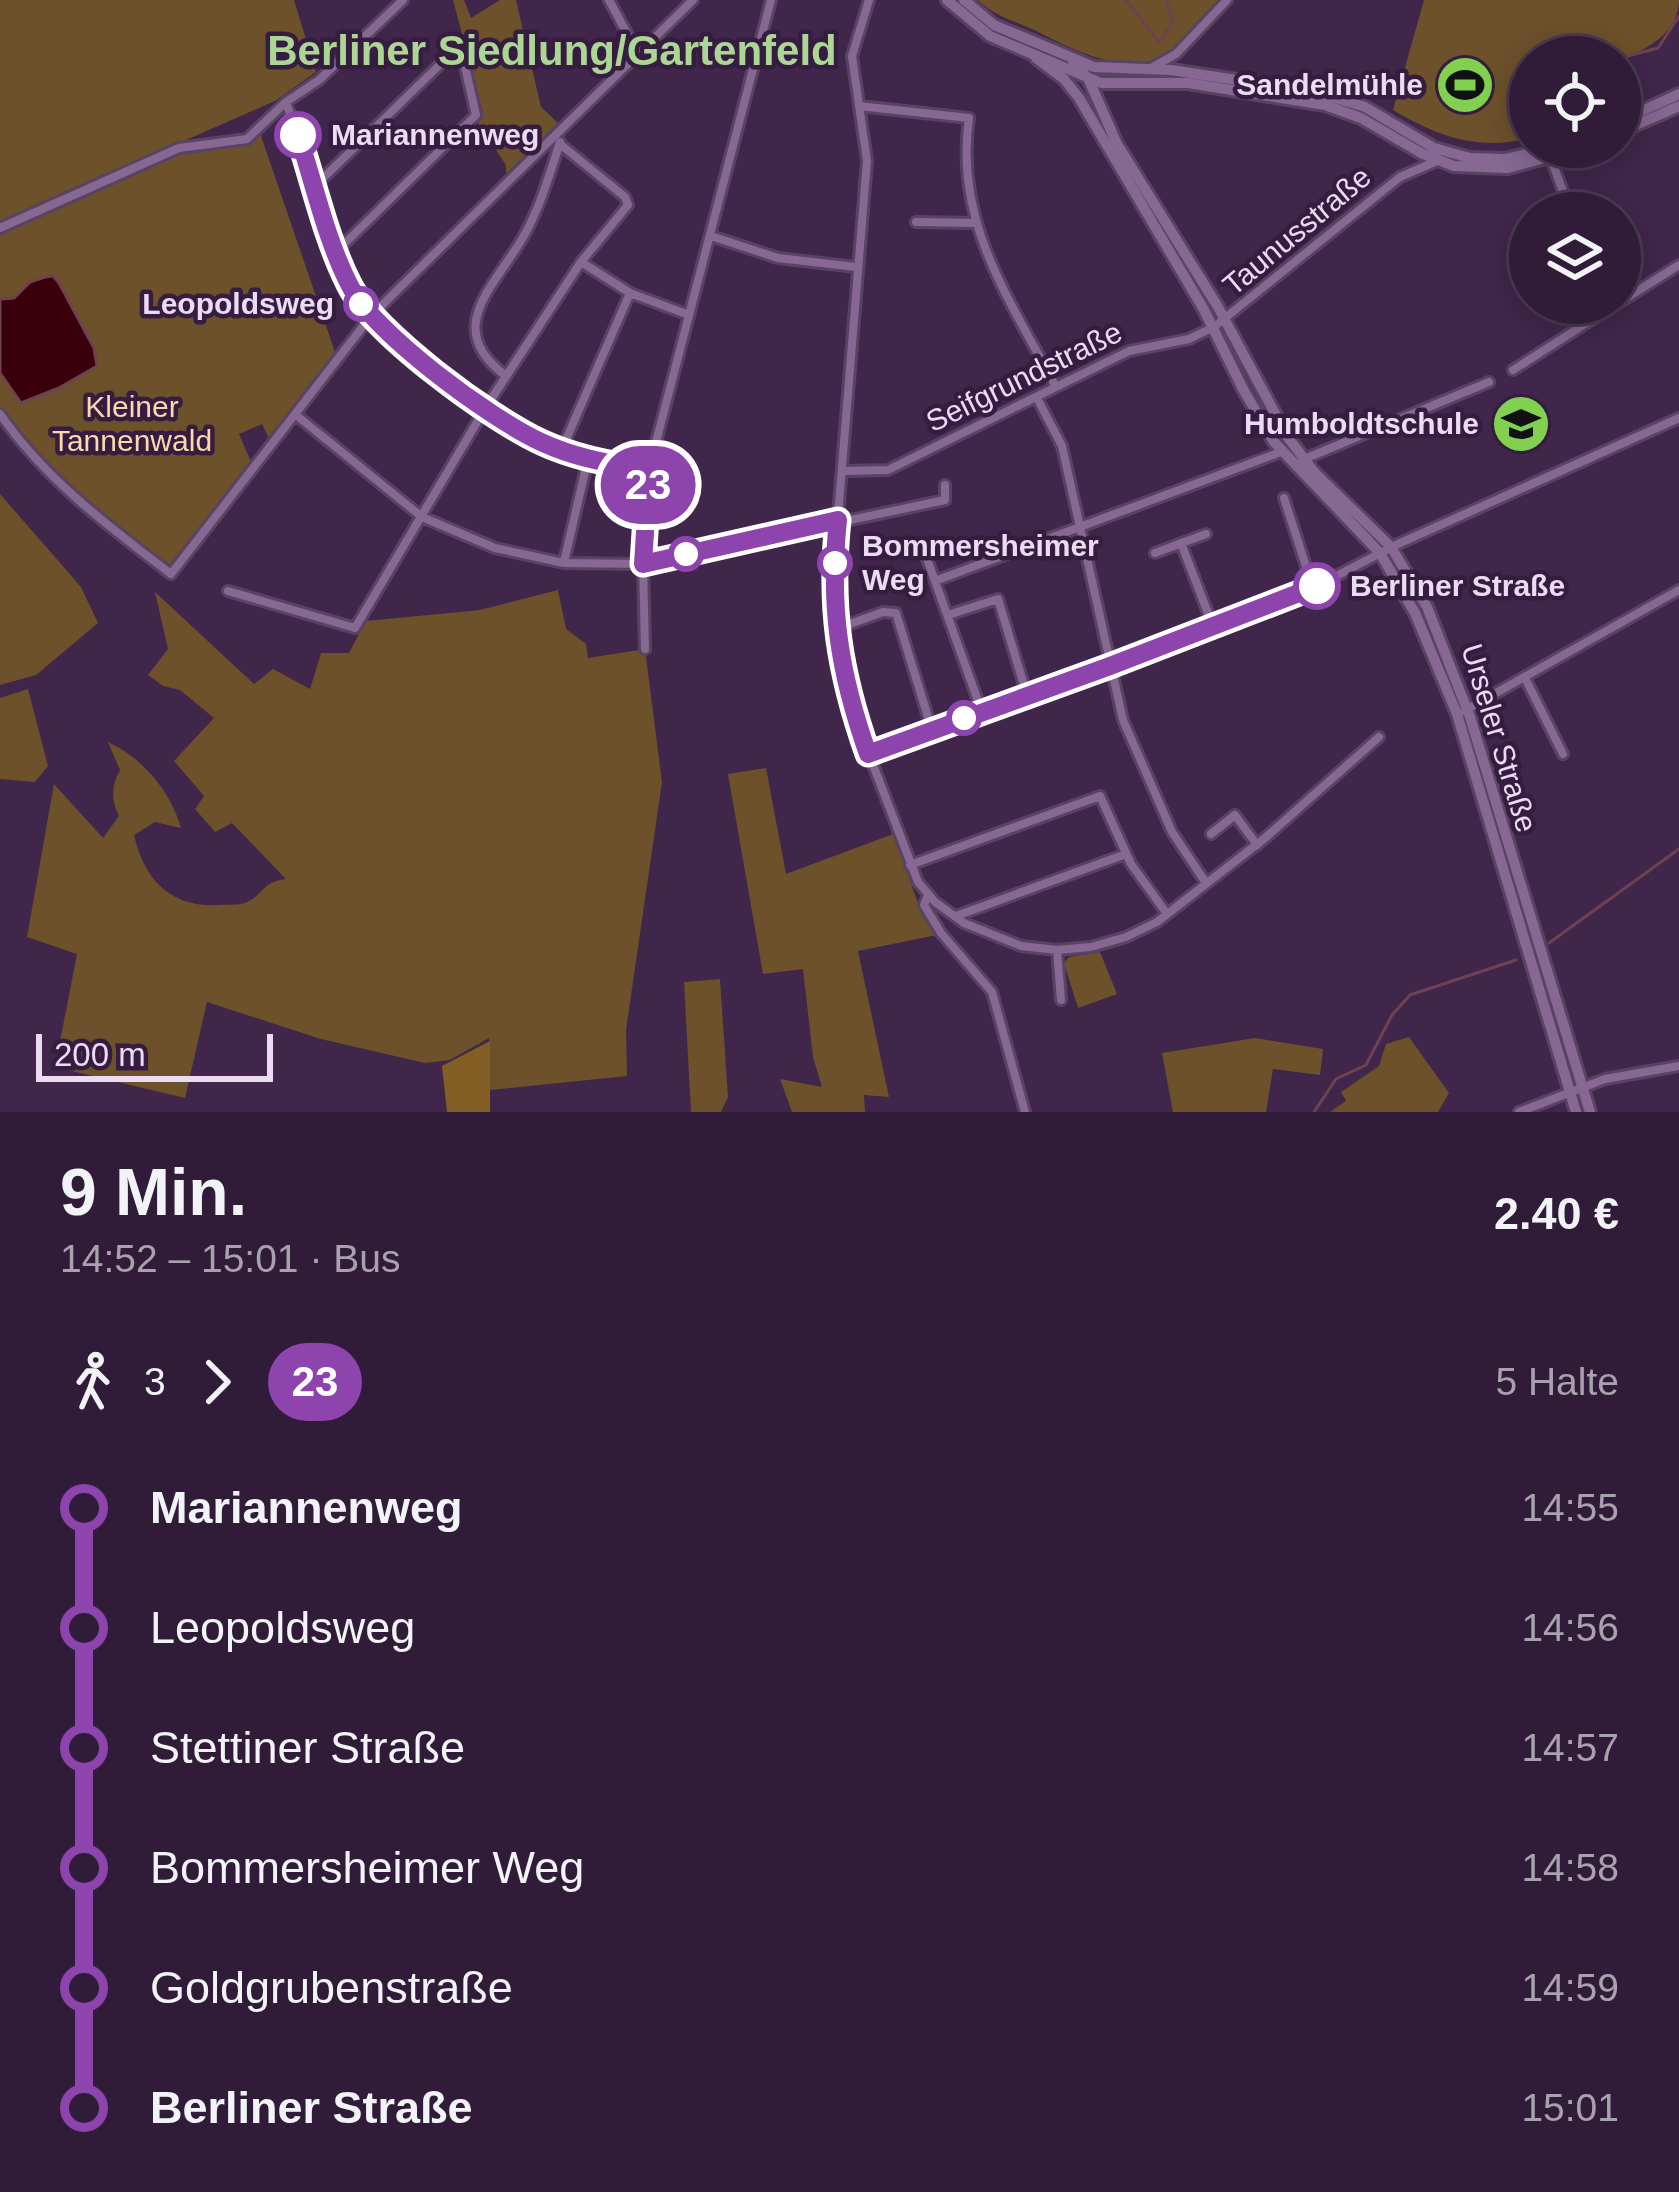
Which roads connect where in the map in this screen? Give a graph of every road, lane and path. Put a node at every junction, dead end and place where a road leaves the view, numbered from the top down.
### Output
1 (403, 0) edge
2 (609, 0) edge
3 (693, 0) edge
4 (771, 0) edge
5 (869, 0) edge
6 (947, 0) edge
7 (964, 0) edge
8 (1227, 0) edge
9 (638, 54) junction
10 (1176, 54) junction
11 (1036, 58) junction
12 (1073, 61) junction
13 (1149, 68) junction
14 (1106, 69) junction
15 (1190, 72) junction
16 (1088, 78) junction
17 (1118, 83) junction
18 (1679, 94) edge
19 (286, 102) junction
20 (859, 106) junction
21 (1679, 106) edge
22 (1102, 110) junction
23 (1641, 112) edge
24 (1641, 123) edge
25 (1095, 126) junction
26 (563, 128) junction
27 (560, 145) junction
28 (1408, 146) junction
29 (1509, 159) edge
30 (1438, 161) junction
31 (1509, 163) edge
32 (1400, 177) junction
33 (315, 186) junction
34 (916, 222) dead end
35 (976, 223) junction
36 (0, 228) edge
37 (711, 236) junction
38 (337, 250) junction
39 (580, 262) junction
40 (1679, 265) edge
41 (856, 267) junction
42 (1641, 288) edge
43 (629, 293) junction
44 (689, 315) junction
45 (370, 316) junction
46 (1220, 324) junction
47 (1585, 324) edge
48 (1513, 370) dead end
49 (506, 376) junction
50 (1489, 382) dead end
51 (1056, 387) junction
52 (1037, 398) junction
53 (486, 407) junction
54 (0, 414) edge
55 (296, 415) junction
56 (1679, 418) edge
57 (561, 451) junction
58 (1281, 452) junction
59 (588, 459) junction
60 (1298, 462) junction
61 (649, 469) junction
62 (844, 471) junction
63 (945, 484) dead end
64 (1284, 498) dead end
65 (945, 500) junction
66 (950, 512) dead end
67 (422, 517) junction
68 (838, 520) junction
69 (1081, 526) junction
70 (1206, 534) dead end
71 (1181, 543) junction
72 (1385, 550) junction
73 (1155, 553) dead end
74 (926, 556) dead end
75 (564, 563) junction
76 (643, 564) junction
77 (935, 580) junction
78 (1312, 588) junction
79 (1679, 590) edge
80 (228, 591) dead end
81 (947, 615) junction
82 (1213, 626) junction
83 (836, 629) junction
84 (645, 649) dead end
85 (1110, 666) junction
86 (1525, 678) junction
87 (1027, 695) junction
88 (982, 712) junction
89 (1462, 712) junction
90 (932, 730) junction
91 (1378, 737) dead end
92 (868, 754) junction
93 (1563, 754) dead end
94 (1211, 834) dead end
95 (1256, 844) junction
96 (1126, 854) junction
97 (910, 865) junction
98 (1206, 883) junction
99 (928, 895) junction
100 (1167, 914) junction
101 (954, 916) junction
102 (1057, 950) junction
103 (1061, 1000) dead end
104 (1679, 1066) edge
105 (1576, 1090) junction
106 (1025, 1112) edge
107 (1519, 1112) edge
108 (1576, 1112) edge
109 (1590, 1112) edge

1 - 19 street
2 - 9 street
3 - 9 street
4 - 37 street
5 - 20 street
6 - 11 street
7 - 12 street
8 - 10 street
9 - 26 street
10 - 13 street
10 - 15 street
11 - 16 street
11 - 25 street, Urseler Straße
12 - 14 street
12 - 16 street, Urseler Straße
13 - 14 street
13 - 15 street
14 - 16 street
15 - 29 street
16 - 17 street
16 - 22 street, Urseler Straße
16 - 25 street, Urseler Straße
17 - 22 street
17 - 28 street
18 - 23 street
19 - 33 street
19 - 36 street
20 - 35 street
20 - 41 street
21 - 24 street
22 - 46 street, Urseler Straße
25 - 46 street, Urseler Straße
26 - 27 street
26 - 45 street
27 - 39 street
27 - 49 street
28 - 30 street
28 - 32 street, Taunusstraße
30 - 31 street
30 - 32 street, Taunusstraße
32 - 46 street, Taunusstraße
33 - 38 street
33 - 38 street
34 - 35 street
35 - 51 street
37 - 41 street
37 - 44 street
38 - 45 street
39 - 43 street
39 - 49 street
40 - 42 street
41 - 62 street
43 - 44 street
43 - 57 street
44 - 61 street
45 - 53 street
45 - 55 street
46 - 51 street, Seifgrundstraße
46 - 58 street, Urseler Straße
46 - 60 street, Urseler Straße
47 - 48 street
49 - 53 street
50 - 60 street
51 - 52 street, Seifgrundstraße
52 - 62 street, Seifgrundstraße
52 - 69 street
53 - 57 street
53 - 67 street
54 - 55 street
55 - 67 street
56 - 72 street
57 - 59 street
58 - 60 street, Urseler Straße
58 - 69 street
59 - 61 street
59 - 75 street
60 - 72 street, Urseler Straße
61 - 76 street
62 - 68 street
63 - 65 street
64 - 78 street
65 - 66 street
65 - 68 street
67 - 75 street
67 - 80 street
68 - 76 street
68 - 83 street
69 - 77 street
69 - 85 street
70 - 71 street
71 - 73 street
71 - 82 street
72 - 78 street
72 - 89 street, Urseler Straße
74 - 77 street
75 - 76 street
76 - 84 street
77 - 81 street
78 - 82 street
79 - 86 street
81 - 87 street
81 - 88 street
82 - 85 street
83 - 90 street
83 - 92 street
85 - 87 street
85 - 98 street
86 - 89 street
86 - 93 street
87 - 88 street
88 - 90 street
89 - 105 street, Urseler Straße
90 - 92 street
91 - 95 street
92 - 97 street
94 - 95 street
95 - 98 street
96 - 97 street
96 - 100 street
96 - 101 street
97 - 99 street
98 - 100 street
99 - 101 street
99 - 106 street
100 - 102 street
101 - 102 street
102 - 103 street
104 - 105 street
105 - 107 street
105 - 108 street, Urseler Straße
105 - 109 street, Urseler Straße

